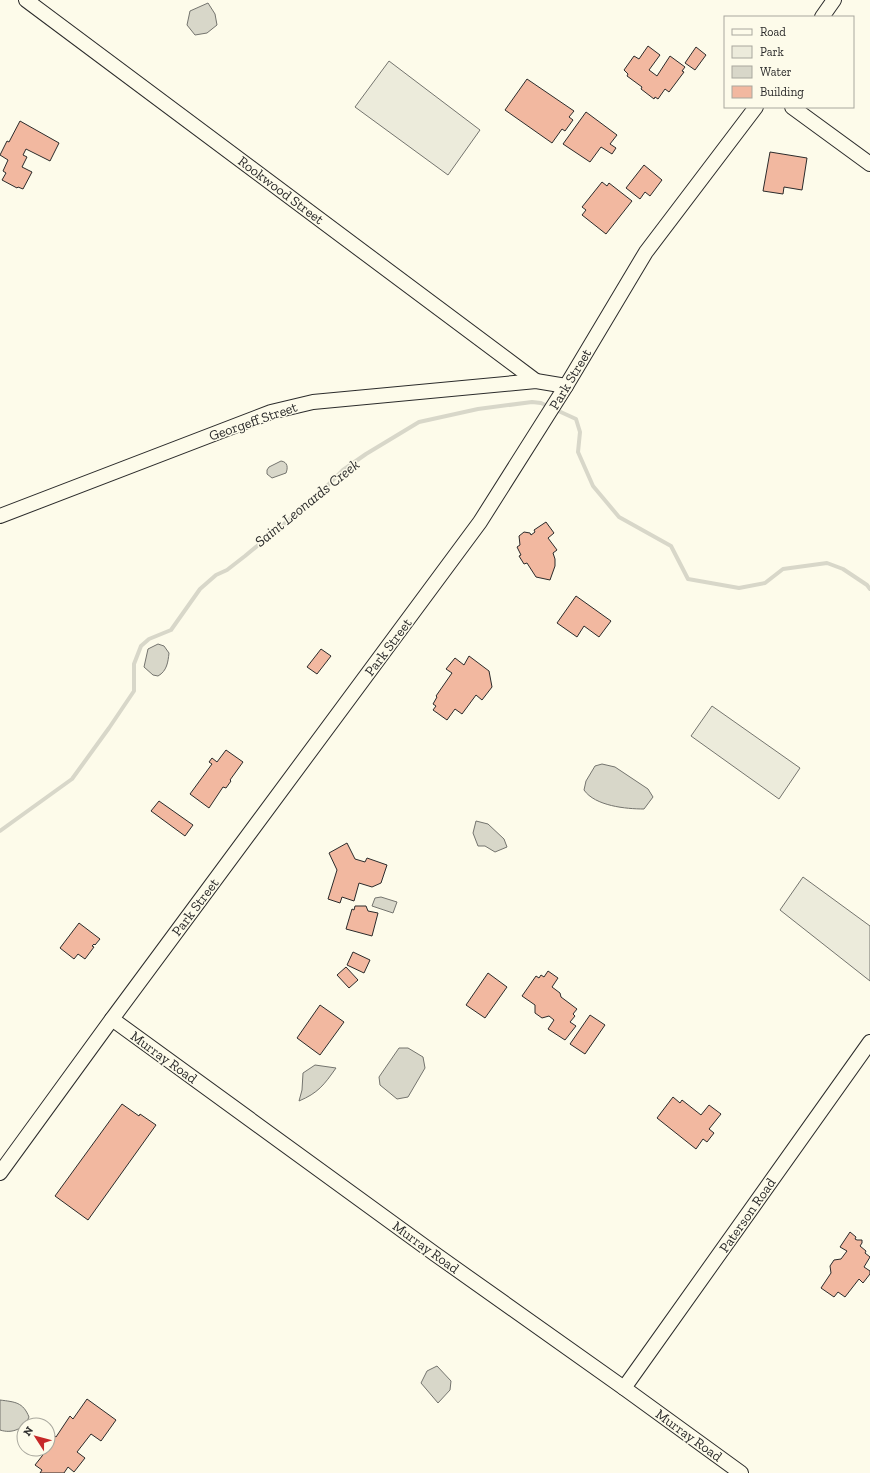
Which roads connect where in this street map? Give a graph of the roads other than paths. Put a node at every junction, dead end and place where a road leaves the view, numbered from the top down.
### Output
1 (26, 0) edge
2 (834, 0) edge
3 (823, 16) edge
4 (755, 108) edge
5 (793, 108) edge
6 (870, 164) edge
7 (536, 381) junction
8 (566, 386) junction
9 (0, 516) edge
10 (112, 1019) junction
11 (870, 1042) edge
12 (0, 1173) edge
13 (624, 1388) junction
14 (741, 1473) edge

1 - 7 street, Rookwood Street
2 - 3 street
4 - 8 street, Park Street
5 - 6 street
7 - 8 street, Georgeff Street
7 - 9 street, Georgeff Street
8 - 10 street, Park Street
10 - 12 street, Park Street
10 - 13 street, Murray Road
11 - 13 street, Paterson Road
13 - 14 street, Murray Road

